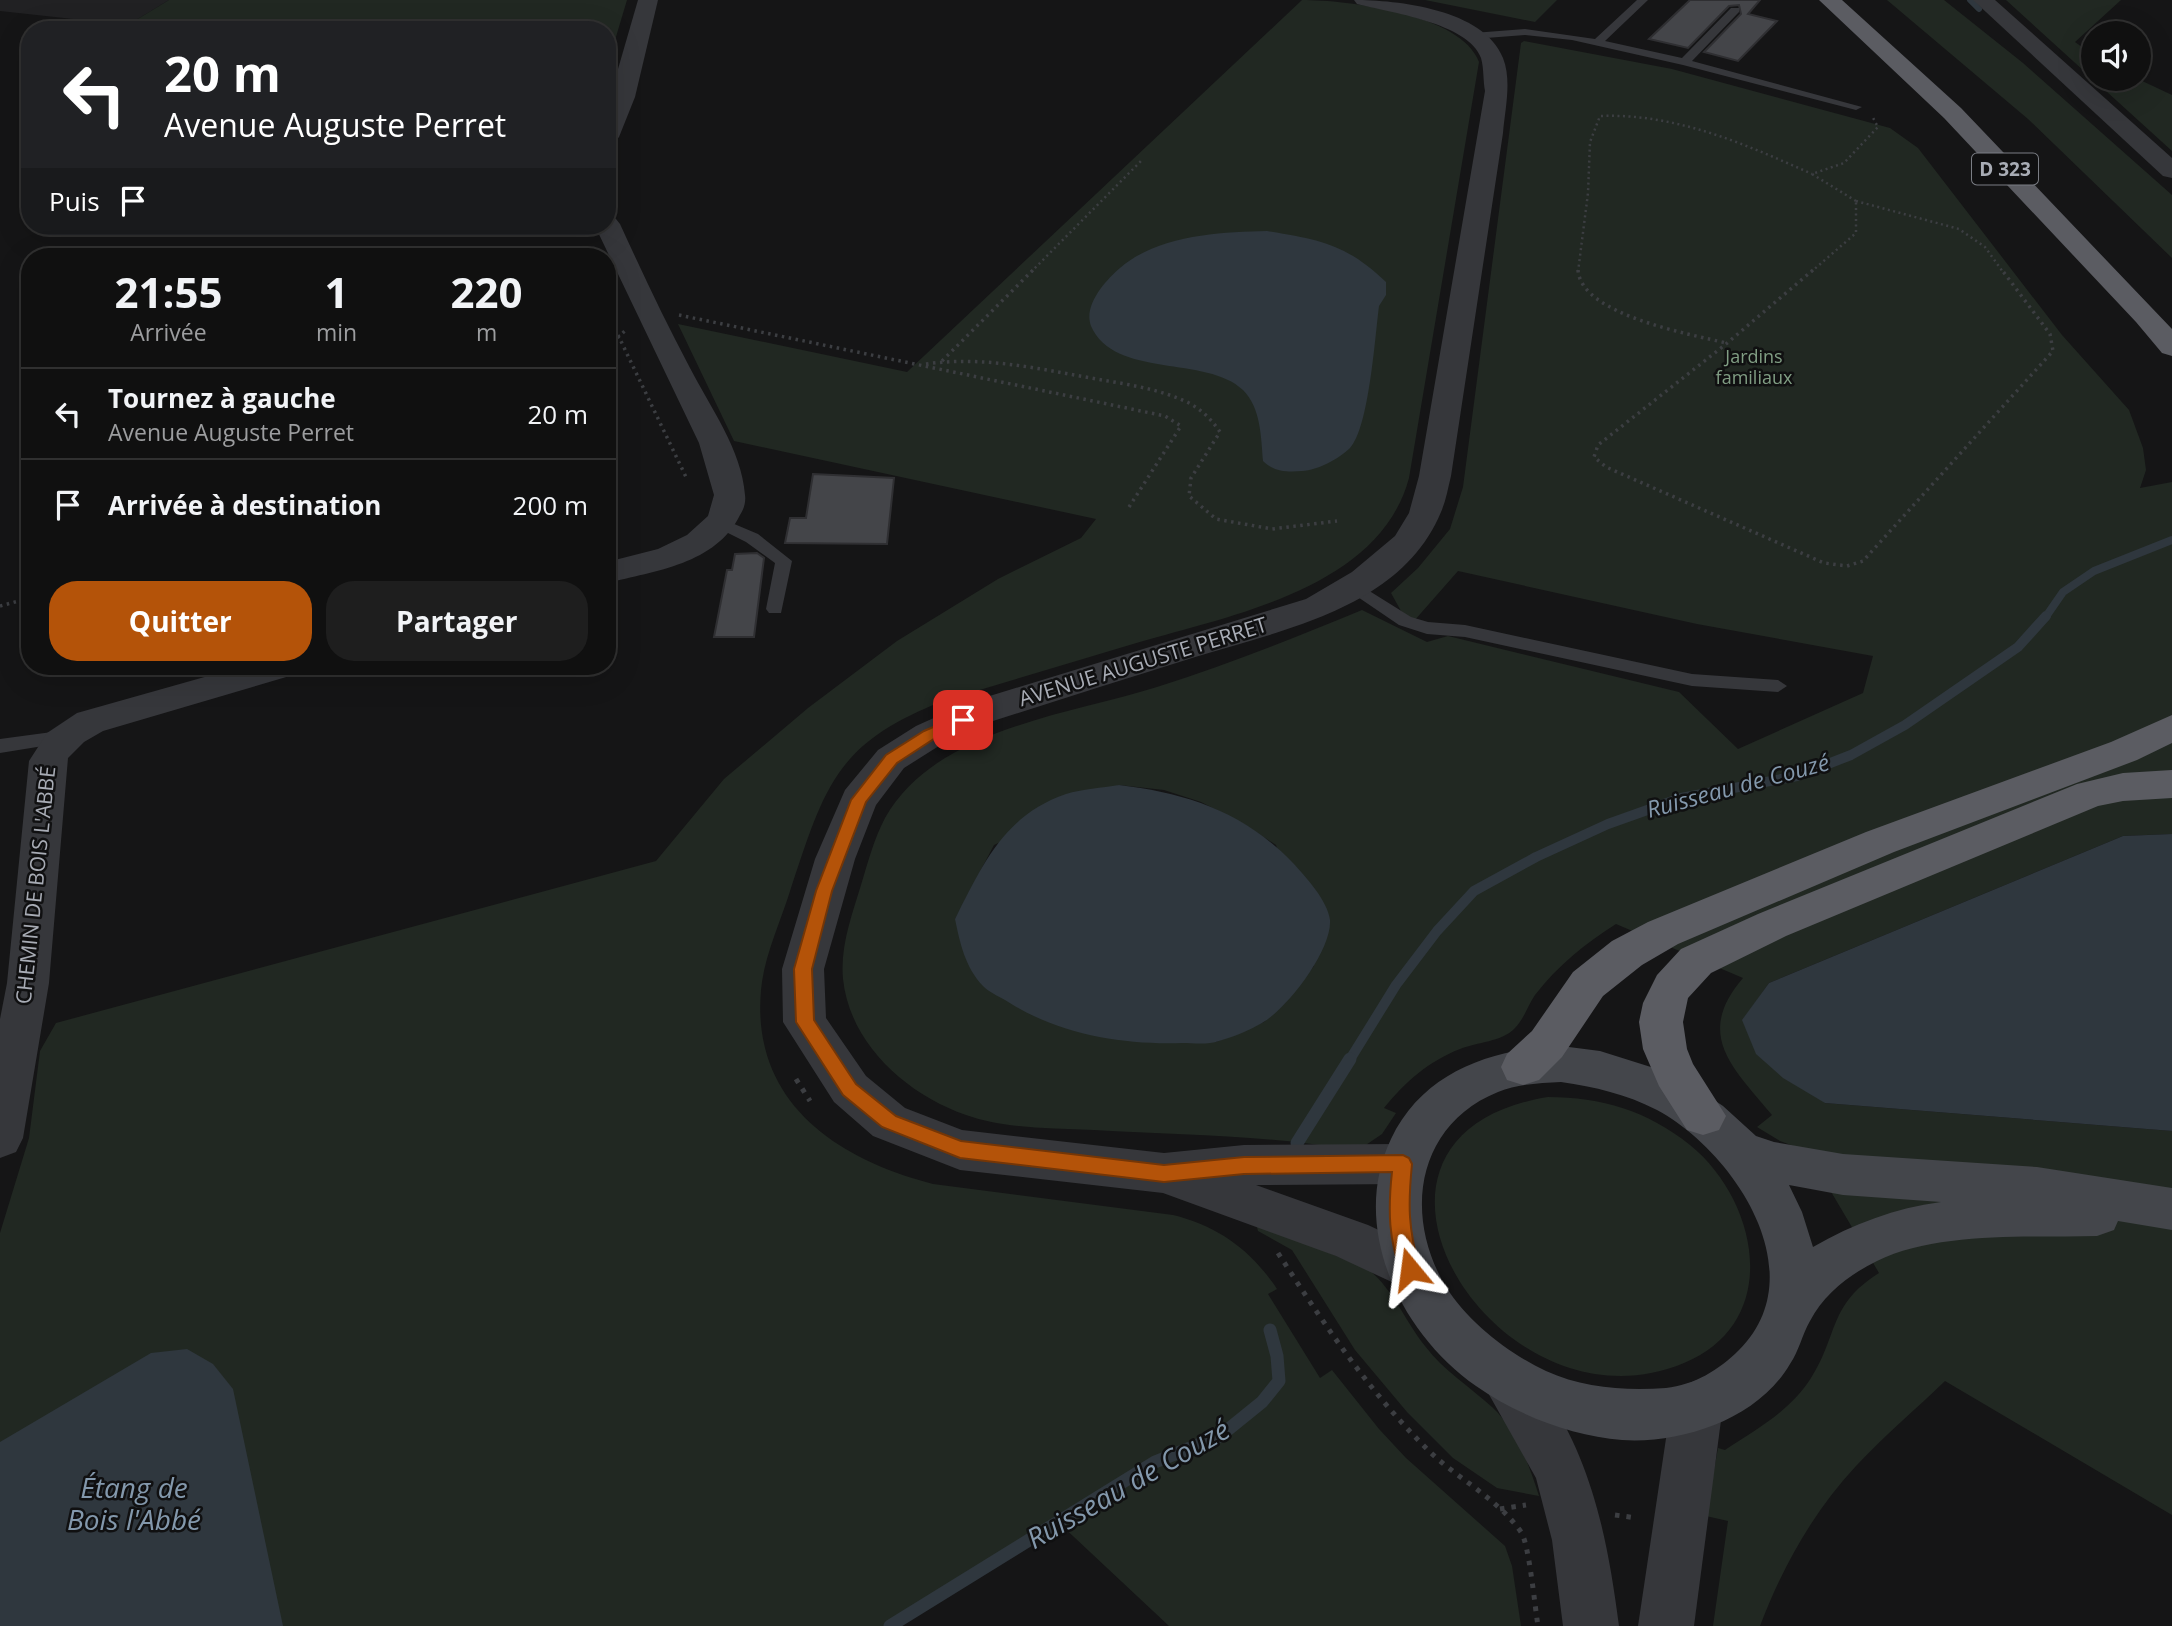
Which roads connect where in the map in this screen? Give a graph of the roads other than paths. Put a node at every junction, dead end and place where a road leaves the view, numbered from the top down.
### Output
1 (648, 0) edge
2 (1364, 0) edge
3 (1381, 0) edge
4 (1643, 0) edge
5 (1829, 0) edge
6 (1858, 0) edge
7 (1983, 0) edge
8 (1735, 10) dead end
9 (1497, 34) junction
10 (1473, 36) junction
11 (1597, 43) junction
12 (1684, 62) junction
13 (1496, 91) junction
14 (1856, 107) road end
15 (616, 114) edge
16 (2172, 171) edge
17 (2094, 227) dead end
18 (612, 235) edge
19 (2172, 347) edge
20 (720, 523) junction
21 (616, 570) edge
22 (1355, 587) junction
23 (775, 608) dead end
24 (253, 675) edge
25 (1778, 686) dead end
26 (2172, 728) edge
27 (67, 736) junction
28 (0, 746) edge
29 (2172, 784) edge
30 (1523, 1066) junction
31 (1703, 1116) junction
32 (0, 1138) edge
33 (1741, 1152) junction
34 (1403, 1164) junction
35 (1164, 1173) junction
36 (2172, 1210) edge
37 (1410, 1269) junction
38 (1787, 1312) junction
39 (1503, 1376) junction
40 (1697, 1405) junction
41 (1591, 1626) edge
42 (1666, 1626) edge

1 - 15 street
2 - 10 street
3 - 9 street
4 - 11 lane
5 - 19 highway, D 323
6 - 17 highway, D 323
7 - 16 street
8 - 12 lane
9 - 10 lane
9 - 11 lane
9 - 13 street, AVENUE AUGUSTE PERRET
10 - 13 street, AVENUE AUGUSTE PERRET
11 - 12 lane
12 - 14 lane
13 - 22 street, AVENUE AUGUSTE PERRET
18 - 20 street
20 - 21 street
20 - 23 lane
22 - 25 lane
22 - 35 street, AVENUE AUGUSTE PERRET
24 - 27 street, CHEMIN DE BOIS L'ABBÉ
26 - 30 highway
27 - 28 lane
27 - 32 street, CHEMIN DE BOIS L'ABBÉ
29 - 31 highway
30 - 31 main road
30 - 34 main road
31 - 33 main road
33 - 36 main road
33 - 38 main road
34 - 35 street, AVENUE AUGUSTE PERRET
34 - 37 main road
35 - 37 street, AVENUE AUGUSTE PERRET
36 - 38 main road
37 - 39 main road
38 - 40 main road
39 - 40 main road
39 - 41 street
40 - 42 street

